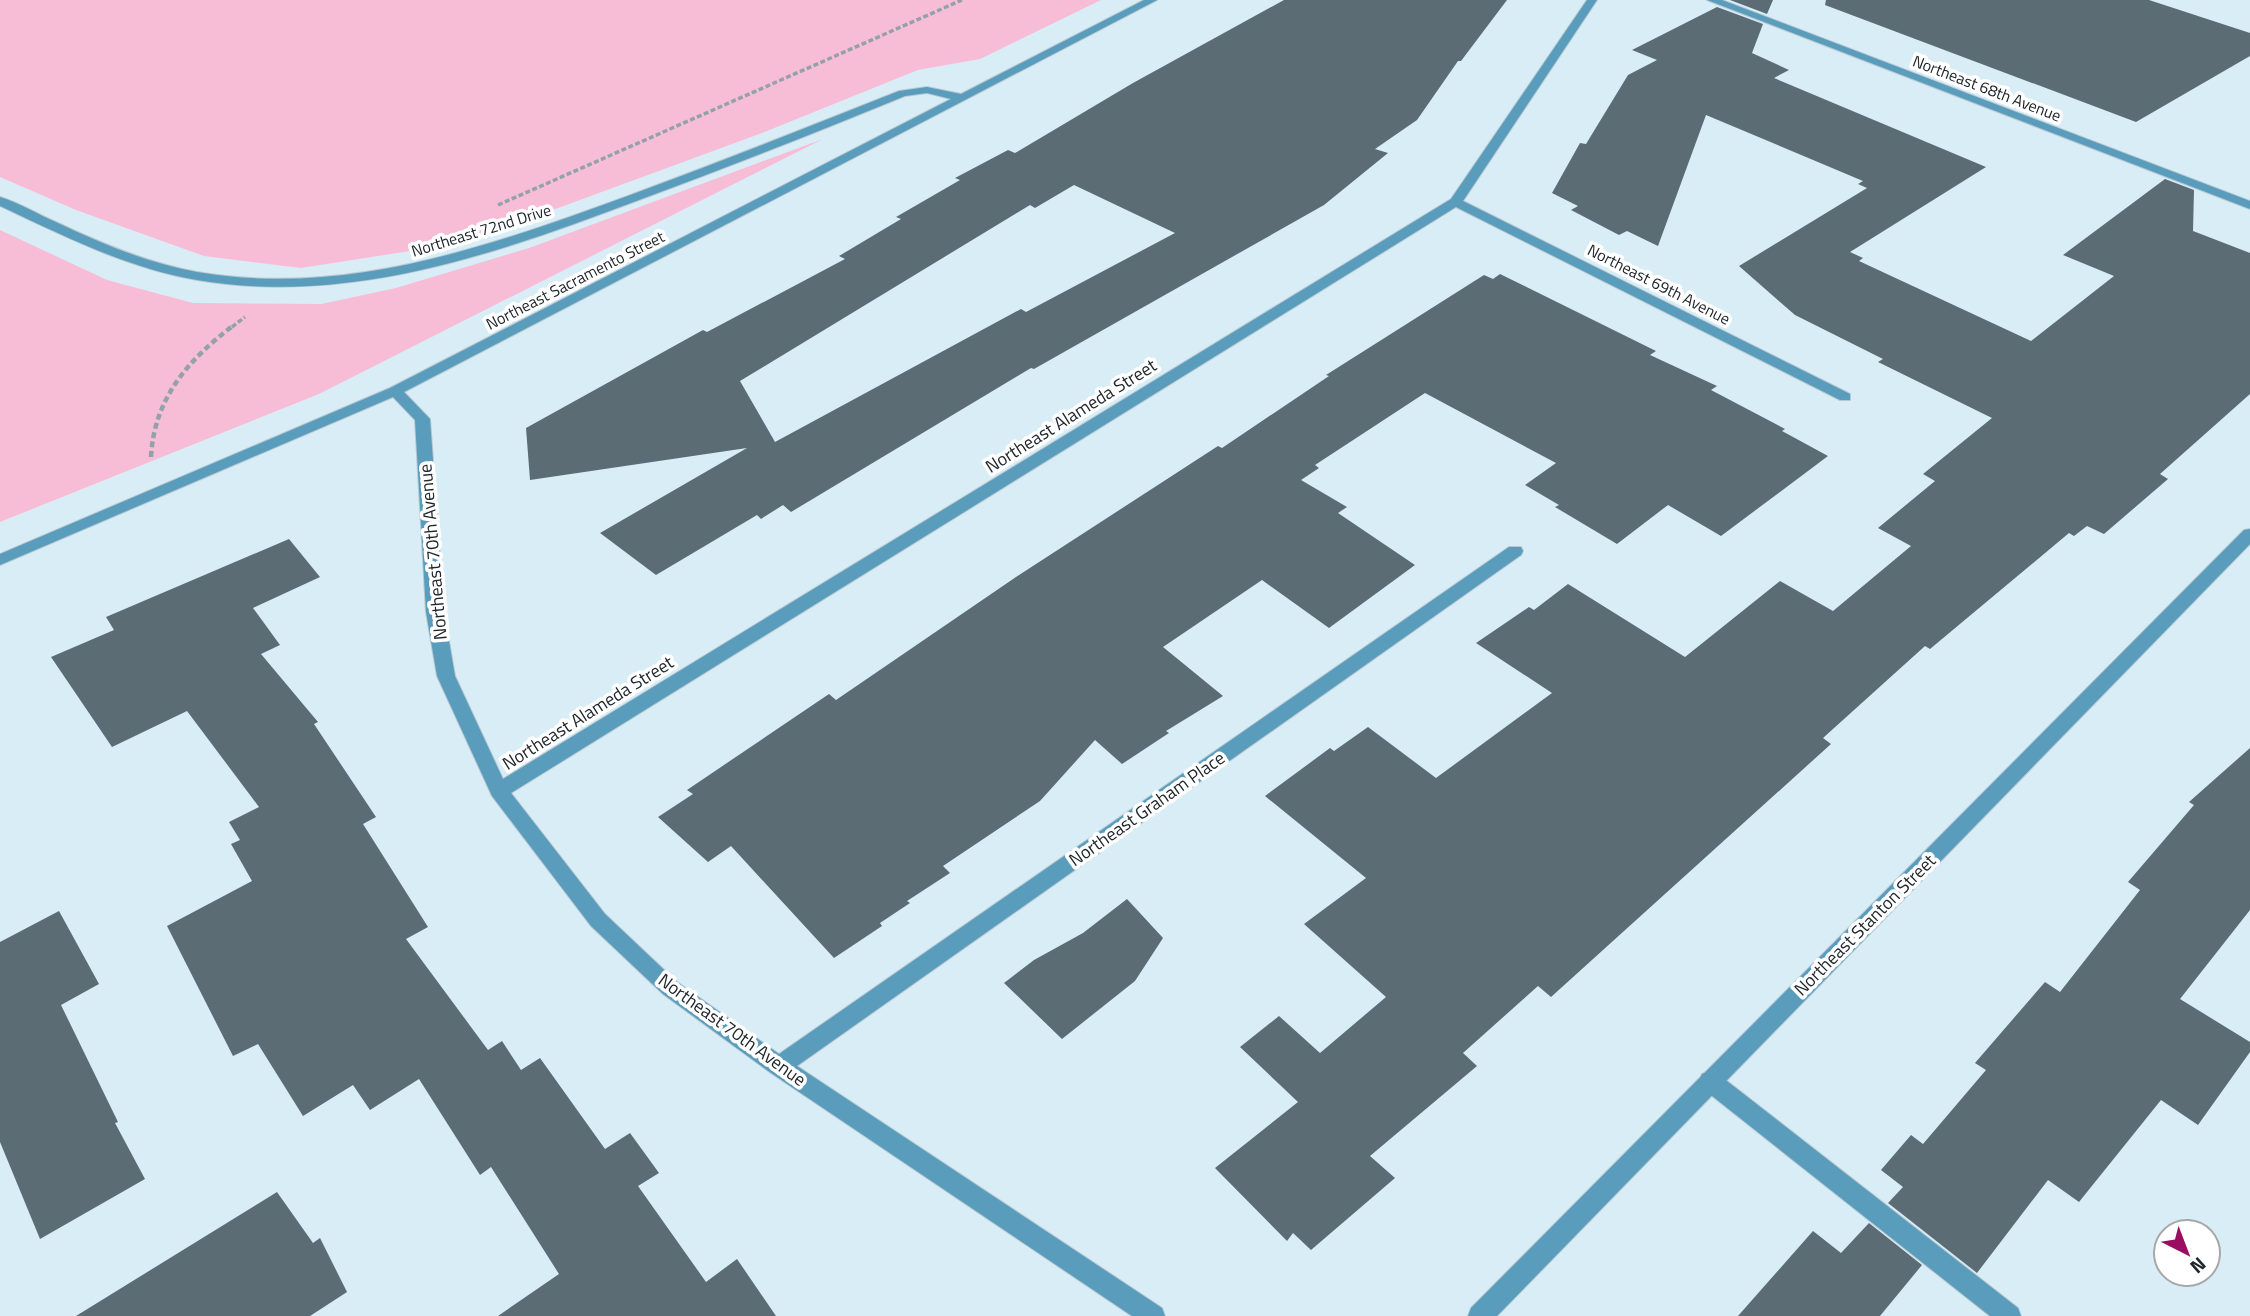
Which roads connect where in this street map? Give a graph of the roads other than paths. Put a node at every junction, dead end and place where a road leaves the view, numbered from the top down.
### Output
1 (1152, 0) edge
2 (1592, 0) edge
3 (1712, 0) edge
4 (963, 98) junction
5 (0, 201) edge
6 (1456, 202) junction
7 (2250, 205) edge
8 (395, 391) junction
9 (1845, 397) dead end
10 (2250, 534) edge
11 (1515, 551) dead end
12 (0, 559) edge
13 (499, 790) junction
14 (779, 1066) junction
15 (1710, 1082) junction
16 (1153, 1316) edge
17 (1480, 1316) edge
18 (2009, 1316) edge

1 - 4 street, Northeast Sacramento Street
2 - 6 street, Northeast Alameda Street
3 - 7 street, Northeast 68th Avenue
4 - 5 street, Northeast 72nd Drive
4 - 8 street, Northeast Sacramento Street
6 - 9 street, Northeast 69th Avenue
6 - 13 street, Northeast Alameda Street
8 - 12 street, Northeast Sacramento Street
8 - 13 street, Northeast 70th Avenue
10 - 15 street, Northeast Stanton Street
11 - 14 street, Northeast Graham Place
13 - 14 street, Northeast 70th Avenue
14 - 16 street, Northeast 70th Avenue
15 - 17 street, Northeast Stanton Street
15 - 18 street

